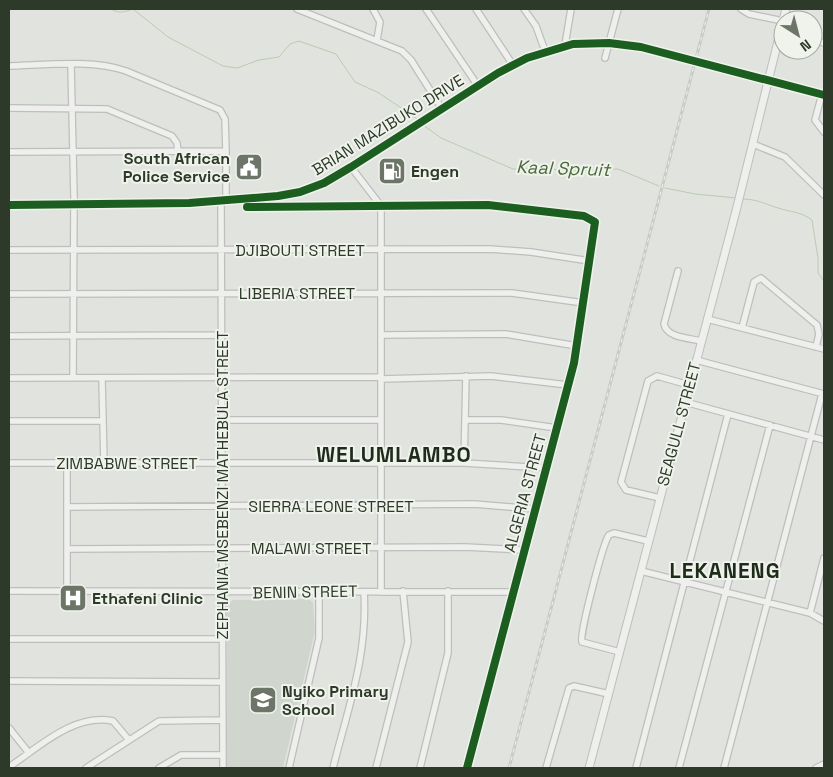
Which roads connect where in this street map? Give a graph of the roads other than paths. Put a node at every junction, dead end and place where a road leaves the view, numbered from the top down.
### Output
1 (298, 9) edge
2 (373, 9) edge
3 (426, 9) edge
4 (476, 9) edge
5 (524, 9) edge
6 (571, 9) edge
7 (618, 9) edge
8 (741, 9) edge
9 (773, 19) edge
10 (377, 40) junction
11 (609, 43) junction
12 (565, 45) junction
13 (545, 51) junction
14 (605, 58) dead end
15 (775, 60) edge
16 (72, 65) junction
17 (513, 65) junction
18 (9, 66) edge
19 (770, 80) junction
20 (478, 86) junction
21 (823, 94) edge
22 (9, 108) edge
23 (72, 108) junction
24 (442, 109) junction
25 (824, 132) edge
26 (753, 144) junction
27 (226, 151) junction
28 (9, 152) edge
29 (73, 152) junction
30 (178, 152) junction
31 (351, 167) junction
32 (824, 195) edge
33 (224, 202) junction
34 (74, 204) junction
35 (9, 205) edge
36 (381, 206) junction
37 (247, 207) dead end
38 (9, 250) edge
39 (73, 250) junction
40 (220, 250) junction
41 (381, 251) junction
42 (590, 262) junction
43 (678, 271) dead end
44 (73, 293) junction
45 (221, 293) junction
46 (381, 293) junction
47 (9, 294) edge
48 (584, 303) junction
49 (707, 319) junction
50 (742, 328) junction
51 (221, 335) junction
52 (381, 335) junction
53 (9, 336) edge
54 (73, 336) junction
55 (701, 341) junction
56 (578, 346) junction
57 (816, 347) junction
58 (824, 349) edge
59 (696, 360) junction
60 (466, 376) junction
61 (9, 378) edge
62 (73, 378) junction
63 (102, 378) junction
64 (221, 378) junction
65 (381, 378) junction
66 (690, 385) junction
67 (568, 386) junction
68 (823, 394) edge
69 (685, 402) junction
70 (728, 414) junction
71 (222, 420) junction
72 (381, 420) junction
73 (466, 420) junction
74 (9, 421) edge
75 (102, 421) junction
76 (770, 425) junction
77 (557, 428) junction
78 (810, 436) junction
79 (824, 440) edge
80 (381, 462) junction
81 (9, 463) edge
82 (67, 463) junction
83 (104, 463) junction
84 (222, 463) junction
85 (464, 463) junction
86 (546, 468) junction
87 (660, 498) junction
88 (68, 506) junction
89 (222, 506) junction
90 (381, 506) junction
91 (534, 509) junction
92 (648, 541) junction
93 (382, 547) junction
94 (221, 548) junction
95 (68, 549) junction
96 (524, 550) junction
97 (824, 558) edge
98 (642, 570) junction
99 (822, 572) edge
100 (686, 582) junction
101 (9, 591) edge
102 (403, 591) junction
103 (448, 591) junction
104 (67, 592) junction
105 (364, 592) junction
106 (381, 592) junction
107 (512, 592) junction
108 (726, 592) junction
109 (222, 593) junction
110 (318, 593) junction
111 (767, 603) junction
112 (810, 613) junction
113 (824, 620) edge
114 (9, 638) edge
115 (223, 639) junction
116 (620, 652) junction
117 (9, 681) edge
118 (223, 682) junction
119 (609, 694) junction
120 (223, 720) junction
121 (9, 728) edge
122 (128, 740) junction
123 (29, 753) junction
124 (223, 755) junction
125 (824, 764) edge
126 (9, 767) edge
127 (86, 768) edge
128 (159, 768) edge
129 (224, 768) edge
130 (289, 768) edge
131 (333, 768) edge
132 (376, 768) edge
133 (420, 768) edge
134 (467, 768) edge
135 (546, 768) edge
136 (589, 768) edge
137 (636, 768) edge
138 (679, 768) edge
139 (724, 768) edge
140 (816, 768) edge

1 - 10 street
2 - 10 street
3 - 20 street
4 - 17 street
5 - 13 street
6 - 12 street
7 - 11 street
8 - 9 street
10 - 24 street
11 - 12 street, BRIAN MAZIBUKO DRIVE
11 - 14 street
11 - 19 street, BRIAN MAZIBUKO DRIVE
12 - 13 street, BRIAN MAZIBUKO DRIVE
13 - 17 street, BRIAN MAZIBUKO DRIVE
15 - 19 street, SEAGULL STREET
16 - 18 street, ZEPHANIA MSEBENZI MATHEBULA STREET
16 - 23 street
16 - 27 street, ZEPHANIA MSEBENZI MATHEBULA STREET
17 - 20 street, BRIAN MAZIBUKO DRIVE
19 - 21 street, BRIAN MAZIBUKO DRIVE
19 - 26 street, SEAGULL STREET
20 - 24 street, BRIAN MAZIBUKO DRIVE
21 - 25 street
22 - 23 street
23 - 29 street
23 - 30 street
24 - 31 street, BRIAN MAZIBUKO DRIVE
26 - 32 street
26 - 49 street, SEAGULL STREET
27 - 30 street
27 - 33 street, ZEPHANIA MSEBENZI MATHEBULA STREET
28 - 29 street
29 - 30 street
29 - 34 street
31 - 33 street, BRIAN MAZIBUKO DRIVE
31 - 36 street
33 - 34 street, BRIAN MAZIBUKO DRIVE
33 - 40 street, ZEPHANIA MSEBENZI MATHEBULA STREET
34 - 35 street, BRIAN MAZIBUKO DRIVE
34 - 39 street
36 - 37 street
36 - 41 street
36 - 42 street, ALGERIA STREET
38 - 39 street, DJIBOUTI STREET
39 - 40 street, DJIBOUTI STREET
39 - 44 street
40 - 41 street, DJIBOUTI STREET
40 - 45 street, ZEPHANIA MSEBENZI MATHEBULA STREET
41 - 42 street, DJIBOUTI STREET
41 - 46 street
42 - 48 street, ALGERIA STREET
43 - 55 street
44 - 45 street, LIBERIA STREET
44 - 47 street, LIBERIA STREET
44 - 54 street
45 - 46 street, LIBERIA STREET
45 - 51 street, ZEPHANIA MSEBENZI MATHEBULA STREET
46 - 48 street, LIBERIA STREET
46 - 52 street
48 - 56 street, ALGERIA STREET
49 - 50 street
49 - 55 street, SEAGULL STREET
50 - 57 street
50 - 57 street
51 - 54 street
51 - 64 street, ZEPHANIA MSEBENZI MATHEBULA STREET
52 - 56 street
52 - 65 street
53 - 54 street
54 - 62 street
55 - 59 street, SEAGULL STREET
56 - 67 street, ALGERIA STREET
57 - 58 street
59 - 66 street, SEAGULL STREET
59 - 68 street
60 - 65 street
60 - 67 street
60 - 73 street
61 - 62 street
62 - 63 street
63 - 64 street
63 - 75 street
64 - 65 street
64 - 71 street, ZEPHANIA MSEBENZI MATHEBULA STREET
65 - 72 street
66 - 69 street, SEAGULL STREET
66 - 87 street
67 - 77 street, ALGERIA STREET
68 - 78 street
69 - 70 street
69 - 87 street, SEAGULL STREET
70 - 76 street
70 - 100 street
71 - 72 street
71 - 84 street, ZEPHANIA MSEBENZI MATHEBULA STREET
72 - 80 street
73 - 77 street
73 - 85 street
74 - 75 street
75 - 83 street
76 - 78 street
76 - 108 street
77 - 86 street, ALGERIA STREET
78 - 79 street
78 - 111 street
80 - 84 street, ZIMBABWE STREET
80 - 85 street, ZIMBABWE STREET
80 - 90 street
81 - 82 street, ZIMBABWE STREET
82 - 83 street, ZIMBABWE STREET
82 - 88 street
83 - 84 street, ZIMBABWE STREET
84 - 89 street, ZEPHANIA MSEBENZI MATHEBULA STREET
85 - 86 street, ZIMBABWE STREET
86 - 91 street, ALGERIA STREET
87 - 92 street, SEAGULL STREET
88 - 89 street, SIERRA LEONE STREET
88 - 95 street
89 - 90 street, SIERRA LEONE STREET
89 - 94 street, ZEPHANIA MSEBENZI MATHEBULA STREET
90 - 91 street, SIERRA LEONE STREET
90 - 93 street
91 - 96 street, ALGERIA STREET
92 - 98 street, SEAGULL STREET
92 - 116 street
93 - 94 street, MALAWI STREET
93 - 96 street, MALAWI STREET
93 - 106 street
94 - 95 street, MALAWI STREET
94 - 109 street, ZEPHANIA MSEBENZI MATHEBULA STREET
95 - 104 street
96 - 107 street, ALGERIA STREET
97 - 99 street
98 - 100 street
98 - 116 street, SEAGULL STREET
99 - 112 street
100 - 108 street
100 - 137 street
101 - 104 street, BENIN STREET
102 - 103 street, BENIN STREET
102 - 106 street, BENIN STREET
102 - 132 street
103 - 107 street, BENIN STREET
103 - 133 street
104 - 109 street, BENIN STREET
105 - 106 street, BENIN STREET
105 - 110 street, BENIN STREET
105 - 131 street
107 - 134 street, ALGERIA STREET
108 - 111 street
108 - 138 street
109 - 110 street, BENIN STREET
109 - 115 street, ZEPHANIA MSEBENZI MATHEBULA STREET
110 - 130 street
111 - 112 street
111 - 139 street
112 - 113 street
114 - 115 street
115 - 118 street, ZEPHANIA MSEBENZI MATHEBULA STREET
116 - 119 street, SEAGULL STREET
117 - 118 street
118 - 120 street, ZEPHANIA MSEBENZI MATHEBULA STREET
119 - 135 street
119 - 136 street, SEAGULL STREET
120 - 122 street
120 - 124 street, ZEPHANIA MSEBENZI MATHEBULA STREET
121 - 123 street
122 - 123 street
122 - 127 street
123 - 126 street
124 - 128 street
124 - 129 street, ZEPHANIA MSEBENZI MATHEBULA STREET
125 - 140 street

